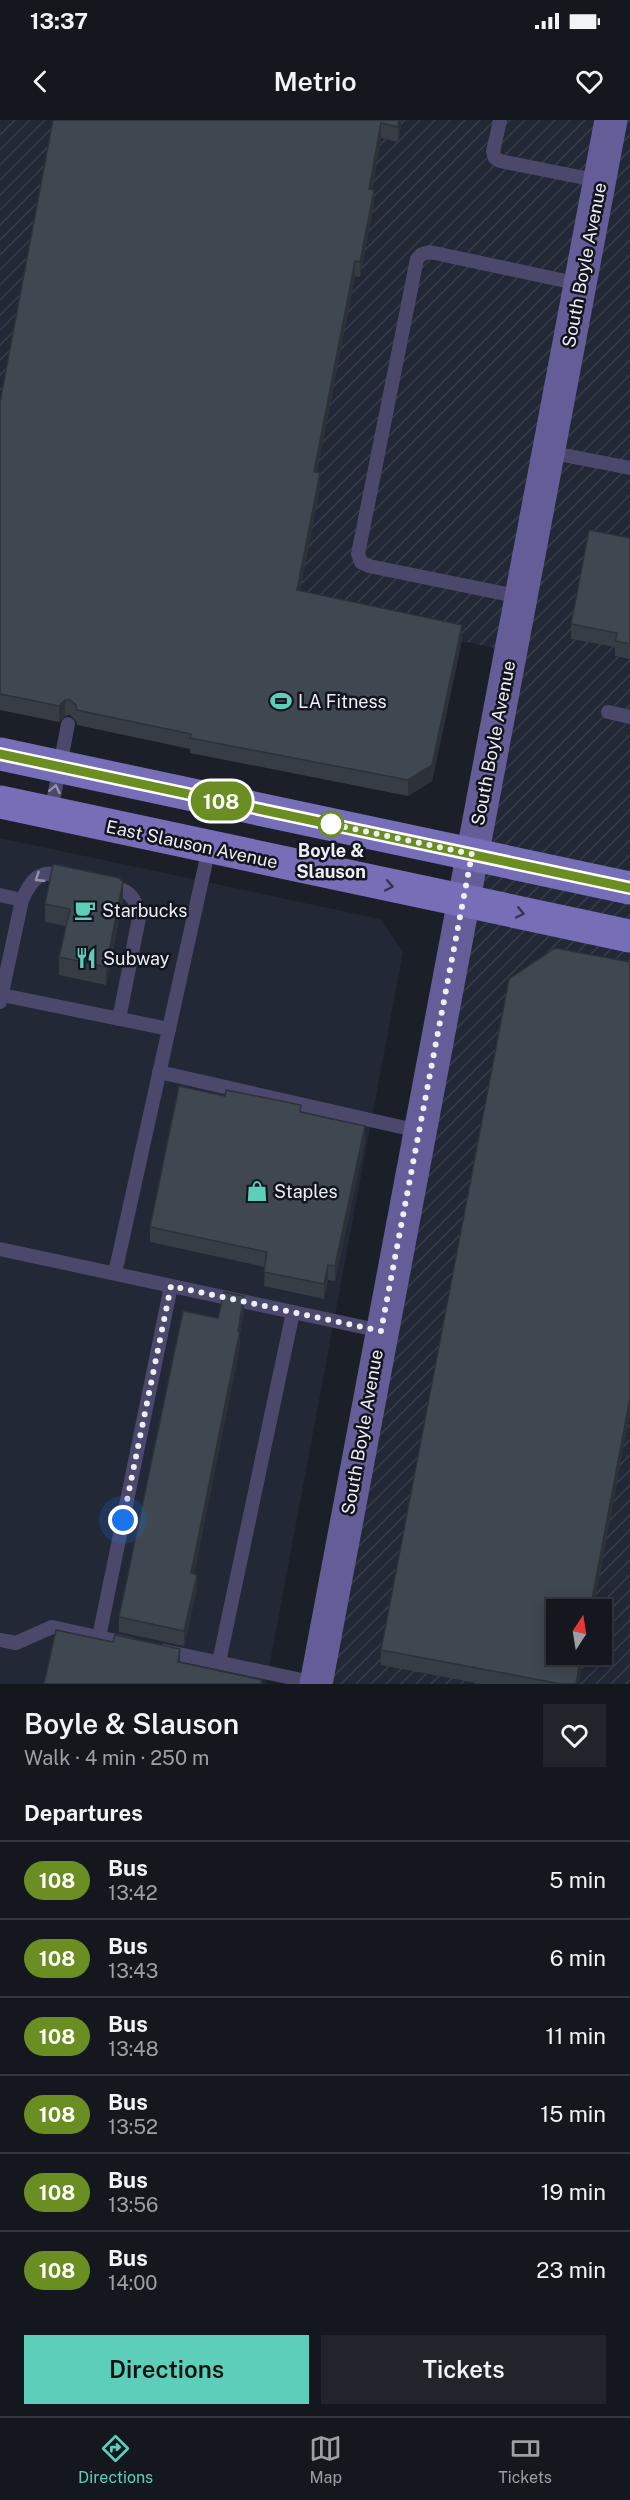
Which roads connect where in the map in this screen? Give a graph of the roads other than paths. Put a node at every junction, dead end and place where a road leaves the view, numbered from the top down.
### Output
1 (500, 120) edge
2 (611, 120) edge
3 (600, 181) junction
4 (580, 284) junction
5 (548, 452) junction
6 (630, 468) edge
7 (521, 597) junction
8 (608, 712) dead end
9 (630, 717) edge
10 (68, 724) dead end
11 (0, 754) edge
12 (60, 766) junction
13 (0, 802) edge
14 (51, 813) junction
15 (209, 848) junction
16 (472, 854) junction
17 (630, 888) edge
18 (0, 895) edge
19 (22, 900) junction
20 (463, 901) junction
21 (630, 936) edge
22 (1, 999) edge
23 (119, 1019) junction
24 (169, 1029) junction
25 (159, 1072) junction
26 (419, 1131) junction
27 (0, 1249) edge
28 (115, 1273) junction
29 (171, 1286) junction
30 (293, 1312) junction
31 (381, 1331) junction
32 (99, 1637) junction
33 (0, 1640) edge
34 (219, 1662) junction
35 (316, 1684) edge

1 - 3 lane
2 - 3 main road, South Boyle Avenue
3 - 4 main road, South Boyle Avenue
4 - 5 main road, South Boyle Avenue
4 - 7 lane
5 - 6 lane
5 - 7 main road, South Boyle Avenue
7 - 16 main road, South Boyle Avenue
8 - 9 lane
10 - 12 lane
11 - 12 main road
14 -> 12 lane
12 - 16 main road
13 - 14 main road, East Slauson Avenue
14 - 15 main road, East Slauson Avenue
15 -> 20 main road, East Slauson Avenue
15 - 24 lane
16 - 17 main road
16 - 20 main road, South Boyle Avenue
18 - 19 lane
19 - 22 lane
23 -> 19 lane
20 -> 21 main road, East Slauson Avenue
20 - 26 main road, South Boyle Avenue
22 - 23 lane
23 - 24 lane
24 - 25 lane
25 - 26 lane
25 - 28 lane
26 - 31 main road, South Boyle Avenue
27 - 28 lane
28 - 29 lane
29 - 30 lane
29 - 32 lane
30 - 31 lane
30 - 34 lane
31 - 35 main road, South Boyle Avenue
32 - 33 lane
32 - 34 lane
34 - 35 lane

